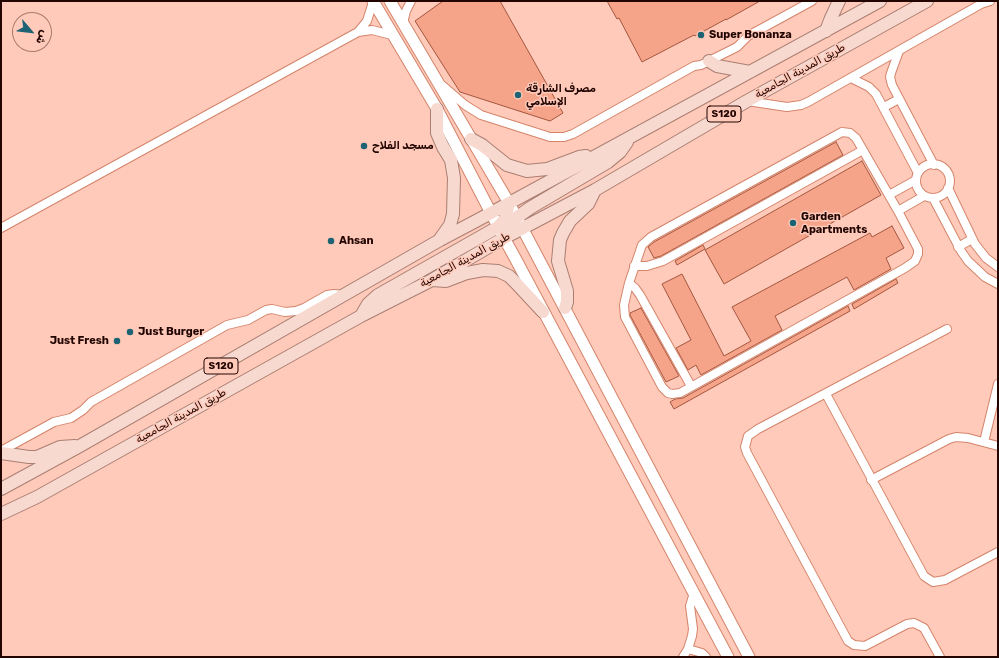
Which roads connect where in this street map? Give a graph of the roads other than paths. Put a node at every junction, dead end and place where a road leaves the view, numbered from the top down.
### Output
1 (390, 1) edge
2 (411, 1) edge
3 (839, 1) edge
4 (880, 1) edge
5 (927, 1) edge
6 (990, 1) edge
7 (373, 2) edge
8 (810, 2) edge
9 (403, 23) junction
10 (826, 31) junction
11 (358, 32) junction
12 (392, 35) junction
13 (899, 51) junction
14 (709, 61) junction
15 (750, 72) junction
16 (851, 78) junction
17 (437, 81) junction
18 (899, 99) junction
19 (747, 101) junction
20 (884, 107) junction
21 (436, 109) junction
22 (471, 138) junction
23 (629, 138) junction
24 (863, 150) junction
25 (593, 157) junction
26 (934, 165) junction
27 (917, 177) junction
28 (948, 188) junction
29 (595, 190) junction
30 (889, 195) junction
31 (924, 196) junction
32 (933, 198) junction
33 (509, 203) junction
34 (898, 211) junction
35 (491, 214) junction
36 (517, 217) junction
37 (498, 227) junction
38 (1, 228) edge
39 (523, 228) junction
40 (504, 238) junction
41 (972, 239) junction
42 (440, 240) junction
43 (958, 247) junction
44 (634, 266) junction
45 (998, 267) edge
46 (432, 280) junction
47 (629, 283) junction
48 (998, 284) edge
49 (345, 295) junction
50 (565, 308) junction
51 (543, 312) junction
52 (361, 316) junction
53 (947, 329) dead end
54 (998, 384) edge
55 (691, 386) junction
56 (826, 394) junction
57 (984, 442) junction
58 (998, 446) edge
59 (78, 447) junction
60 (1, 452) edge
61 (872, 480) junction
62 (1, 489) edge
63 (1, 514) edge
64 (998, 552) edge
65 (694, 593) junction
66 (688, 648) junction
67 (683, 657) edge
68 (706, 657) edge
69 (728, 657) edge
70 (749, 657) edge
71 (940, 657) edge

1 - 9 street
2 - 9 street
3 - 10 main road
4 - 10 main road, طريق المدينة الجامعية / S120
5 - 19 main road, طريق المدينة الجامعية / S120
6 - 13 street
7 - 11 street
7 - 12 street
8 - 14 street
9 - 17 street
10 - 15 main road, طريق المدينة الجامعية / S120
11 - 12 street
11 - 38 street
12 - 21 street
13 - 16 street
13 - 18 street
14 - 15 main road
14 - 17 street
15 - 23 main road, طريق المدينة الجامعية / S120
16 - 19 street
16 - 20 street
17 - 22 street
18 - 20 street
18 - 26 street
19 - 29 main road, طريق المدينة الجامعية / S120
20 - 27 street
21 - 35 street
21 - 42 main road
22 - 25 main road
22 - 33 street
23 - 25 main road, طريق المدينة الجامعية / S120
23 - 36 main road
24 - 30 street
24 - 44 street
24 - 44 street
25 - 33 main road, طريق المدينة الجامعية
26 - 27 street
26 - 28 street
27 - 30 street
27 - 31 street
28 - 32 street
28 - 41 street
29 - 39 main road, طريق المدينة الجامعية / S120
29 - 50 main road
30 - 34 street
31 - 32 street
31 - 34 street
32 - 43 street
33 - 35 main road, طريق المدينة الجامعية
33 - 36 street
33 - 37 main road
34 - 55 street
35 - 37 street
35 - 42 main road, طريق المدينة الجامعية
36 - 39 street
36 - 40 main road
37 - 40 street
37 - 52 main road
39 - 40 main road, طريق المدينة الجامعية / S120
39 - 50 street
40 - 46 main road, طريق المدينة الجامعية / S120
40 - 51 street
41 - 43 street
41 - 45 street
42 - 49 main road, طريق المدينة الجامعية / S120
43 - 48 street
44 - 47 street
46 - 51 main road
46 - 52 main road, طريق المدينة الجامعية / S120
47 - 55 street
47 - 55 street
49 - 59 main road, طريق المدينة الجامعية / S120
49 - 60 street
50 - 70 street
51 - 65 street
52 - 63 main road, طريق المدينة الجامعية / S120
53 - 56 street
54 - 57 street
56 - 61 street
56 - 71 street
57 - 58 street
57 - 61 street
59 - 60 main road
59 - 62 main road, طريق المدينة الجامعية / S120
61 - 64 street
65 - 66 street
65 - 69 street
66 - 67 street
66 - 68 street

